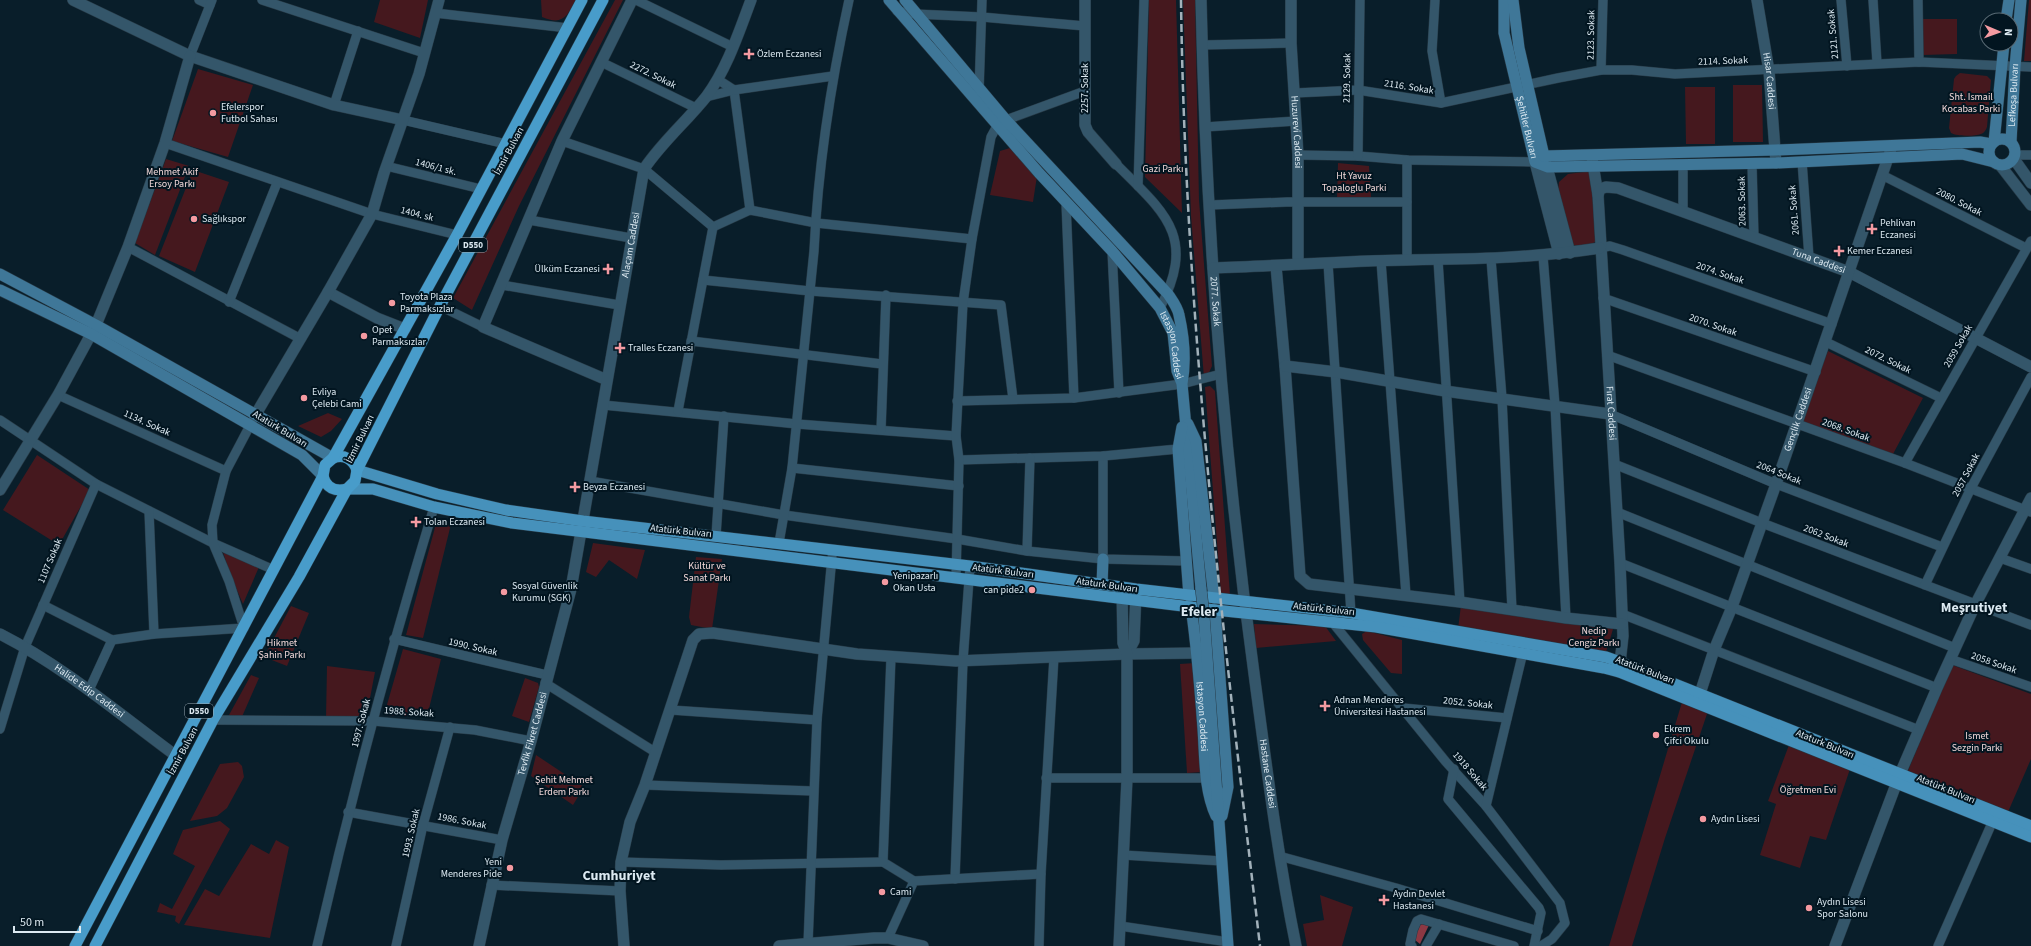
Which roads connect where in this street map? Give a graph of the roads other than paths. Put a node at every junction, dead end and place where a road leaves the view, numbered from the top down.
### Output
1 (73, 0) edge
2 (199, 0) edge
3 (262, 0) edge
4 (439, 0) edge
5 (582, 0) edge
6 (603, 0) edge
7 (632, 0) edge
8 (636, 0) edge
9 (751, 0) edge
10 (847, 0) edge
11 (889, 0) edge
12 (905, 0) edge
13 (982, 0) edge
14 (1085, 0) edge
15 (1144, 0) edge
16 (1201, 0) edge
17 (1290, 0) edge
18 (1360, 0) edge
19 (1435, 0) edge
20 (1504, 0) edge
21 (1513, 0) edge
22 (1603, 0) edge
23 (1757, 0) edge
24 (1841, 0) edge
25 (1873, 0) edge
26 (1918, 0) edge
27 (2009, 0) edge
28 (2021, 0) edge
29 (211, 2) edge
30 (897, 11) junction
31 (2007, 12) edge
32 (435, 13) junction
33 (915, 14) junction
34 (982, 17) junction
35 (1085, 26) junction
36 (568, 28) junction
37 (358, 32) junction
38 (1291, 43) junction
39 (1202, 45) junction
40 (733, 47) junction
41 (2003, 52) edge
42 (424, 53) junction
43 (190, 56) junction
44 (601, 62) junction
45 (1918, 62) junction
46 (1877, 64) junction
47 (1847, 66) junction
48 (2001, 66) junction
49 (2015, 67) junction
50 (2031, 68) edge
51 (1601, 70) junction
52 (1768, 71) junction
53 (833, 76) junction
54 (717, 79) junction
55 (1523, 85) junction
56 (980, 88) junction
57 (734, 90) junction
58 (1358, 90) junction
59 (1085, 91) junction
60 (1296, 93) junction
61 (706, 97) junction
62 (977, 101) junction
63 (1441, 103) junction
64 (334, 105) junction
65 (696, 108) junction
66 (403, 120) junction
67 (1296, 120) junction
68 (1002, 122) junction
69 (1205, 127) junction
70 (562, 141) junction
71 (2011, 142) junction
72 (165, 143) junction
73 (506, 144) junction
74 (1993, 144) junction
75 (1892, 145) junction
76 (1776, 150) junction
77 (1298, 155) junction
78 (2031, 155) edge
79 (1358, 156) junction
80 (1889, 156) junction
81 (2015, 157) junction
82 (1540, 159) junction
83 (1407, 160) junction
84 (1592, 161) junction
85 (1802, 162) junction
86 (1776, 163) junction
87 (1116, 164) joint
88 (1752, 164) junction
89 (1997, 164) junction
90 (1684, 165) junction
91 (386, 166) junction
92 (1548, 167) junction
93 (644, 169) junction
94 (1882, 175) junction
95 (2031, 182) edge
96 (277, 183) junction
97 (1138, 186) junction
98 (481, 189) junction
99 (1598, 195) junction
100 (1298, 202) junction
101 (1407, 202) junction
102 (1066, 203) junction
103 (1210, 205) junction
104 (2031, 205) edge
105 (750, 210) junction
106 (1683, 212) junction
107 (372, 214) junction
108 (529, 220) junction
109 (816, 223) junction
110 (713, 227) junction
111 (457, 235) junction
112 (1754, 237) junction
113 (631, 238) junction
114 (972, 239) junction
115 (2029, 244) edge
116 (128, 247) junction
117 (1600, 248) junction
118 (1112, 251) junction
119 (1564, 253) junction
120 (1543, 256) junction
121 (1809, 257) junction
122 (1491, 259) junction
123 (1407, 260) junction
124 (1438, 260) junction
125 (1380, 261) junction
126 (1328, 263) junction
127 (1298, 264) junction
128 (1276, 266) junction
129 (1213, 268) junction
130 (1850, 272) junction
131 (4, 276) edge
132 (703, 280) junction
133 (502, 285) junction
134 (0, 291) edge
135 (810, 291) junction
136 (328, 292) junction
137 (1168, 294) junction
138 (886, 295) junction
139 (1603, 298) junction
140 (229, 302) junction
141 (963, 303) junction
142 (619, 305) junction
143 (440, 306) junction
144 (1160, 308) junction
145 (1832, 324) junction
146 (483, 327) junction
147 (405, 329) junction
148 (94, 330) junction
149 (301, 338) junction
150 (1976, 339) junction
151 (691, 341) junction
152 (1826, 342) junction
153 (804, 354) junction
154 (1607, 355) junction
155 (882, 364) junction
156 (1285, 366) junction
157 (2031, 367) edge
158 (1336, 372) junction
159 (1816, 372) junction
160 (1221, 374) junction
161 (2031, 377) edge
162 (607, 380) junction
163 (1391, 381) junction
164 (1182, 384) junction
165 (1445, 391) junction
166 (1119, 393) junction
167 (58, 395) junction
168 (1074, 398) junction
169 (1502, 398) junction
170 (1941, 398) junction
171 (1013, 399) junction
172 (957, 401) junction
173 (603, 405) junction
174 (1555, 405) junction
175 (678, 411) junction
176 (256, 414) junction
177 (1610, 414) junction
178 (1184, 415) junction
179 (724, 416) junction
180 (0, 420) edge
181 (250, 424) junction
182 (797, 424) junction
183 (1797, 424) junction
184 (881, 430) junction
185 (956, 436) junction
186 (31, 441) junction
187 (1178, 449) junction
188 (1103, 456) junction
189 (333, 458) junction
190 (1030, 458) junction
191 (959, 460) junction
192 (1905, 463) junction
193 (1614, 464) junction
194 (792, 468) junction
195 (357, 470) junction
196 (226, 471) junction
197 (323, 476) junction
198 (590, 480) junction
199 (96, 484) junction
200 (1776, 484) junction
201 (959, 486) junction
202 (1971, 488) junction
203 (347, 489) junction
204 (0, 490) edge
205 (2031, 498) edge
206 (719, 503) junction
207 (434, 507) junction
208 (149, 511) junction
209 (2028, 511) edge
210 (1617, 512) junction
211 (784, 516) junction
212 (583, 521) junction
213 (1762, 523) junction
214 (580, 532) junction
215 (716, 536) junction
216 (957, 539) junction
217 (213, 543) junction
218 (779, 544) junction
219 (1942, 548) junction
220 (833, 550) junction
221 (1027, 551) junction
222 (2000, 558) junction
223 (1103, 559) junction
224 (1186, 561) junction
225 (832, 562) junction
226 (956, 564) junction
227 (1620, 564) junction
228 (1748, 564) junction
229 (970, 566) junction
230 (2031, 569) edge
231 (274, 570) junction
232 (956, 577) junction
233 (969, 579) junction
234 (1102, 585) junction
235 (1925, 585) junction
236 (1350, 589) junction
237 (1122, 593) junction
238 (1135, 595) junction
239 (1406, 595) junction
240 (1189, 596) junction
241 (1214, 598) junction
242 (1244, 602) junction
243 (1460, 602) junction
244 (43, 605) junction
245 (1975, 605) junction
246 (1191, 607) junction
247 (1732, 607) junction
248 (1214, 610) junction
249 (1512, 610) junction
250 (1335, 611) junction
251 (1246, 613) junction
252 (1351, 613) junction
253 (1566, 618) junction
254 (1622, 619) junction
255 (1333, 622) junction
256 (2031, 625) edge
257 (244, 628) junction
258 (0, 634) edge
259 (154, 634) junction
260 (394, 639) junction
261 (112, 640) junction
262 (25, 647) junction
263 (1524, 648) junction
264 (1955, 648) junction
265 (823, 650) junction
266 (1714, 650) junction
267 (1197, 653) junction
268 (1127, 654) junction
269 (891, 657) junction
270 (1054, 657) junction
271 (1950, 659) junction
272 (963, 661) junction
273 (1620, 667) junction
274 (546, 679) junction
275 (2031, 687) edge
276 (1937, 688) junction
277 (89, 690) junction
278 (1698, 698) junction
279 (1403, 708) junction
280 (671, 710) junction
281 (1508, 718) junction
282 (213, 720) junction
283 (817, 720) junction
284 (373, 721) junction
285 (450, 727) junction
286 (0, 729) edge
287 (1919, 730) junction
288 (531, 741) junction
289 (655, 752) junction
290 (175, 755) junction
291 (1454, 769) junction
292 (1046, 778) junction
293 (1207, 778) junction
294 (1127, 779) junction
295 (1898, 779) junction
296 (645, 785) junction
297 (813, 791) junction
298 (1486, 806) junction
299 (348, 812) junction
300 (1995, 817) junction
301 (1220, 824) junction
302 (423, 825) junction
303 (2031, 826) edge
304 (2031, 837) edge
305 (502, 840) junction
306 (1123, 855) junction
307 (1279, 856) junction
308 (1222, 861) junction
309 (621, 862) junction
310 (883, 862) junction
311 (811, 863) junction
312 (1041, 874) junction
313 (955, 879) junction
314 (914, 881) junction
315 (491, 885) junction
316 (620, 892) junction
317 (1439, 924) junction
318 (1120, 926) junction
319 (1538, 931) junction
320 (888, 938) junction
321 (808, 944) junction
322 (1228, 944) edge
323 (75, 946) edge
324 (95, 946) edge
325 (317, 946) edge
326 (396, 946) edge
327 (479, 946) edge
328 (624, 946) edge
329 (779, 946) edge
330 (923, 946) edge
331 (1039, 946) edge
332 (1119, 946) edge
333 (1296, 946) edge
334 (1412, 946) edge
335 (1426, 946) edge
336 (1514, 946) edge
337 (1534, 946) edge
338 (1541, 946) edge
339 (1835, 946) edge
340 (1938, 946) edge

1 - 43 street
2 - 29 street
3 - 37 street
4 - 32 street
5 - 36 highway, İzmir Bulvarı / D550
6 - 143 highway, İzmir Bulvarı / D550
7 - 44 street
8 - 40 street
9 - 40 street, Alaçam Caddesi
10 - 53 street
11 - 30 main road
12 - 33 main road
13 - 34 street
14 - 35 street, 2257. Sokak
15 - 97 street
16 - 39 street, 2077. Sokak
17 - 38 street, Huzurevi Caddesi
18 - 58 street, 2129. Sokak
19 - 63 street
20 - 55 main road, Şehitler Bulvarı
21 - 55 main road, Şehitler Bulvarı
22 - 51 street, 2123. Sokak
23 - 52 street, Hisar Caddesi
24 - 47 street, 2121. Sokak
25 - 46 street
26 - 45 street
27 - 31 main road
28 - 49 main road, Lefkoşa Bulvarı
29 - 43 street
30 - 33 street
30 - 62 main road
32 - 36 street
32 - 42 street
33 - 34 street
33 - 56 main road
34 - 35 street
34 - 56 street
35 - 59 street, 2257. Sokak
36 - 73 highway, İzmir Bulvarı / D550
37 - 42 street
37 - 64 street
38 - 39 street
38 - 60 street, Huzurevi Caddesi
39 - 69 street, 2077. Sokak
40 - 54 street, Alaçam Caddesi
41 - 48 main road, Lefkoşa Bulvarı
42 - 66 street
43 - 64 street
43 - 72 street
44 - 65 street, 2272. Sokak
44 - 70 street
45 - 46 street, 2114. Sokak
45 - 48 street, 2114. Sokak
46 - 47 street, 2114. Sokak
47 - 52 street, 2114. Sokak
48 - 49 street, 2114. Sokak
48 - 74 main road, Lefkoşa Bulvarı
49 - 50 street, 2114. Sokak
49 - 71 main road, Lefkoşa Bulvarı
51 - 52 street, 2114. Sokak
51 - 55 street, 2114. Sokak
52 - 76 street, Hisar Caddesi
53 - 57 street
53 - 109 street
54 - 57 street
54 - 61 street, Alaçam Caddesi
55 - 63 street, 2116. Sokak
55 - 82 main road, Şehitler Bulvarı
56 - 62 street
56 - 68 main road
57 - 61 street
57 - 105 street
58 - 60 street, 2116. Sokak
58 - 63 street, 2116. Sokak
58 - 79 street, 2129. Sokak
59 - 68 street
59 - 87 street, 2257. Sokak
60 - 67 street, Huzurevi Caddesi
61 - 65 street, Alaçam Caddesi
62 - 68 main road
64 - 66 street
65 - 93 street, Alaçam Caddesi
66 - 73 street
66 - 91 street
67 - 69 street
67 - 77 street, Huzurevi Caddesi
68 - 102 main road, Istasyon Caddesi
68 - 114 street
68 - 137 main road
69 - 103 street, 2077. Sokak
70 - 93 street
70 - 108 street
71 - 74 main road
71 - 81 main road
72 - 96 street, 1404. sk
72 - 116 street
73 - 98 highway, İzmir Bulvarı / D550
74 - 75 main road
74 - 89 main road
75 - 76 main road
75 - 80 street, Gençlik Caddesi
76 - 84 main road
76 - 86 street, Hisar Caddesi
77 - 79 street
77 - 100 street, Huzurevi Caddesi
78 - 81 street
79 - 83 street
80 - 85 main road
80 - 89 main road
80 - 94 street, Gençlik Caddesi
81 - 89 main road
81 - 95 street
82 - 83 street
82 - 84 main road
82 - 92 street, Şehitler Bulvarı
82 - 119 street, Şehitler Bulvarı
83 - 101 street
84 - 90 main road
84 - 92 main road
84 - 99 street, Fırat Caddesi
85 - 86 main road
85 - 121 street, 2061. Sokak
86 - 88 main road
87 - 97 street
88 - 90 main road
88 - 112 street, 2063. Sokak
89 - 104 street
90 - 106 street
91 - 98 street, 1406/1 sk.
91 - 107 street
92 - 119 street, Şehitler Bulvarı
93 - 110 street
93 - 113 street, Alaçam Caddesi
94 - 115 street, 2080. Sokak
94 - 130 street, Gençlik Caddesi
96 - 107 street, 1404. sk
96 - 140 street
97 - 137 street
98 - 111 highway, İzmir Bulvarı / D550
99 - 106 street, Tuna Caddesi
99 - 117 street, Fırat Caddesi
100 - 101 street
100 - 103 street
100 - 127 street, Huzurevi Caddesi
101 - 123 street
102 - 118 main road, Istasyon Caddesi
102 - 168 street
103 - 129 street, 2077. Sokak
105 - 109 street
105 - 110 street
106 - 112 street, Tuna Caddesi
107 - 111 street, 1404. sk
107 - 136 street
108 - 113 street
108 - 133 street
109 - 114 street
109 - 135 street
110 - 132 street
111 - 147 highway, İzmir Bulvarı / D550
112 - 121 street, Tuna Caddesi
113 - 142 street, Alaçam Caddesi
114 - 141 street
115 - 150 street, 2059 Sokak
116 - 140 street
116 - 148 street
117 - 119 street
117 - 139 street, Fırat Caddesi
117 - 145 street, 2074. Sokak
118 - 144 main road, Istasyon Caddesi
118 - 166 street
119 - 120 street
120 - 122 street
120 - 174 street
121 - 130 street, Tuna Caddesi
122 - 124 street
122 - 169 street
123 - 124 street
123 - 125 street
124 - 165 street
125 - 126 street
125 - 163 street
126 - 127 street
126 - 158 street
127 - 128 street
128 - 129 street
128 - 156 street
129 - 160 street, 2077. Sokak
130 - 145 street, Gençlik Caddesi
130 - 150 street, Tuna Caddesi
131 - 134 street
131 - 148 main road, Atatürk Bulvarı
132 - 135 street
132 - 151 street
133 - 142 street
133 - 146 street
134 - 148 main road, Atatürk Bulvarı
135 - 138 street
135 - 153 street
136 - 147 street
136 - 149 street
137 - 144 street
137 - 164 main road
138 - 141 street
138 - 155 street
139 - 154 street, Fırat Caddesi
139 - 159 street, 2070. Sokak
140 - 149 street
141 - 171 street
141 - 172 street
142 - 162 street, Alaçam Caddesi
143 - 146 street
143 - 195 highway, İzmir Bulvarı / D550
144 - 164 main road, Istasyon Caddesi
145 - 152 street, Gençlik Caddesi
146 - 162 street
147 - 189 highway, İzmir Bulvarı / D550
148 - 167 street
148 - 176 main road, Atatürk Bulvarı
148 - 181 main road, Atatürk Bulvarı
149 - 176 street
150 - 157 street, Tuna Caddesi
150 - 170 street, 2059 Sokak
151 - 153 street
151 - 175 street
152 - 159 street, Gençlik Caddesi
152 - 170 street, 2072. Sokak
153 - 155 street
153 - 182 street
154 - 177 street, Fırat Caddesi
154 - 183 street, 2068. Sokak
155 - 184 street
156 - 158 street
156 - 236 street
158 - 163 street
158 - 236 street
159 - 183 street, Gençlik Caddesi
160 - 164 street
160 - 242 street, 2077. Sokak
161 - 202 street, 2057 Sokak
162 - 173 street, Alaçam Caddesi
163 - 165 street
163 - 239 street
164 - 166 street
164 - 178 main road
165 - 169 street
165 - 243 street
166 - 168 street
167 - 186 street
167 - 196 street, 1134. Sokak
168 - 171 street
169 - 174 street
169 - 249 street
170 - 192 street, 2059 Sokak
171 - 172 street
172 - 185 street
173 - 175 street
173 - 198 street, Alaçam Caddesi
174 - 177 street
174 - 253 street
175 - 179 street
176 - 181 street
176 - 189 main road, Atatürk Bulvarı
177 - 193 street, Fırat Caddesi
177 - 200 street, 2064 Sokak
178 - 187 main road
178 - 241 main road
178 - 301 main road, bridge
179 - 182 street
179 - 206 street
180 - 186 street
181 - 196 street
181 - 197 main road, Atatürk Bulvarı
182 - 184 street
182 - 194 street
183 - 192 street, 2068. Sokak
183 - 200 street, Gençlik Caddesi
184 - 185 street
185 - 191 street
186 - 199 street
186 - 204 street
187 - 188 street
187 - 224 main road
188 - 190 street
188 - 223 street
189 - 195 highway, Atatürk Bulvarı
189 - 197 highway, İzmir Bulvarı / D550
190 - 191 street
190 - 221 street
191 - 201 street
192 - 202 street, 2068. Sokak
193 - 210 street, Fırat Caddesi
193 - 213 street, 2062 Sokak
194 - 201 street
194 - 211 street
195 - 203 highway, İzmir Bulvarı / D550
195 - 212 main road, Atatürk Bulvarı
196 - 217 street
197 - 203 highway, Atatürk Bulvarı
197 - 231 highway, İzmir Bulvarı / D550
198 - 206 street
198 - 212 street, Alaçam Caddesi
199 - 208 street
199 - 244 street, 1107 Sokak
200 - 213 street, Gençlik Caddesi
200 - 219 street, 2064 Sokak
201 - 216 street
202 - 209 street, 2068. Sokak
202 - 219 street, 2057 Sokak
203 - 207 main road, Atatürk Bulvarı
203 - 282 highway, İzmir Bulvarı / D550
205 - 209 street
206 - 211 street
206 - 215 street
207 - 214 main road, Atatürk Bulvarı
207 - 260 street, 1997. Sokak
208 - 217 street
208 - 259 street
209 - 222 street
210 - 227 street, Fırat Caddesi
210 - 228 street
211 - 216 street
211 - 218 street
212 - 214 street, Tevfik Fikret Caddesi
212 - 215 main road, Atatürk Bulvarı
213 - 228 street, Gençlik Caddesi
213 - 235 street, 2062 Sokak
214 - 225 main road, Atatürk Bulvarı
214 - 274 street, Tevfik Fikret Caddesi
215 - 218 main road, Atatürk Bulvarı
216 - 221 street
216 - 226 street
217 - 231 street
217 - 257 street
218 - 220 main road, Atatürk Bulvarı
219 - 235 street, 2057 Sokak
220 - 225 street
220 - 226 main road, Atatürk Bulvarı
221 - 223 street
222 - 230 street
222 - 245 street
223 - 224 street
223 - 234 main road
224 - 240 main road
225 - 232 main road, Atatürk Bulvarı
225 - 265 street
226 - 229 main road, Atatürk Bulvarı
226 - 232 street
227 - 247 street
227 - 254 street, Fırat Caddesi
228 - 247 street, Gençlik Caddesi
228 - 264 street
229 - 233 street
229 - 234 main road, Ataturk Bulvarı
231 - 257 highway, İzmir Bulvarı / D550
232 - 233 main road, Atatürk Bulvarı
233 - 237 main road, Atatürk Bulvarı
233 - 272 street
234 - 237 main road, Ataturk Bulvarı
235 - 245 street, 2062 Sokak
236 - 239 street
236 - 252 street
237 - 238 main road, Ataturk Bulvarı
237 - 268 street
238 - 240 main road, Ataturk Bulvarı
238 - 246 main road, Atatürk Bulvarı
238 - 268 street
239 - 243 street
240 - 241 main road, Ataturk Bulvarı
241 - 242 main road, Ataturk Bulvarı
242 - 250 main road, Atatürk Bulvarı
242 - 251 street, Hastane Caddesi
243 - 249 street
244 - 261 street
244 - 262 street, 1107 Sokak
245 - 256 street, 2062 Sokak
245 - 264 street
246 - 248 main road, Atatürk Bulvarı
246 - 267 main road, Istasyon Caddesi
247 - 266 street, Gençlik Caddesi
247 - 276 street
248 - 251 main road, Atatürk Bulvarı
248 - 301 main road
249 - 253 street
250 - 252 main road, Atatürk Bulvarı
250 - 255 street
251 - 255 main road, Atatürk Bulvarı
251 - 307 street, Hastane Caddesi
252 - 263 main road, Atatürk Bulvarı
253 - 254 street
254 - 266 street
254 - 273 street, Fırat Caddesi
255 - 263 main road, Atatürk Bulvarı
255 - 279 street, 1918 Sokak
257 - 259 street
257 - 290 highway, İzmir Bulvarı / D550
258 - 262 street, Halide Edip Caddesi
259 - 261 street
260 - 274 street, 1990. Sokak
260 - 284 street, 1997. Sokak
261 - 277 street
262 - 277 street, Halide Edip Caddesi
262 - 286 street, 1107 Sokak
263 - 273 main road, Atatürk Bulvarı
263 - 281 street
264 - 271 street
265 - 269 street
265 - 280 street
265 - 283 street
266 - 278 street, Gençlik Caddesi
266 - 287 street
267 - 268 street
267 - 293 main road, Istasyon Caddesi
268 - 270 street
268 - 294 street
269 - 272 street
269 - 310 street
270 - 272 street
270 - 292 street
271 - 275 street, 2058 Sokak
271 - 276 street
272 - 313 street
273 - 278 main road, Ataturk Bulvarı
274 - 288 street, Tevfik Fikret Caddesi
274 - 289 street, 1990. Sokak
276 - 287 street
277 - 290 street, Halide Edip Caddesi
278 - 295 main road, Ataturk Bulvarı
279 - 281 street, 2052. Sokak
279 - 291 street, 1918 Sokak
280 - 283 street
280 - 289 street
281 - 298 street
282 - 284 street, 1988. Sokak
282 - 324 highway, İzmir Bulvarı / D550
283 - 297 street
284 - 285 street, 1988. Sokak
284 - 299 street, 1997. Sokak
285 - 288 street, 1988. Sokak
285 - 302 street, 1993. Sokak
287 - 295 street
288 - 305 street, Tevfik Fikret Caddesi
289 - 296 street
290 - 323 highway, İzmir Bulvarı / D550
291 - 298 street, 1918 Sokak
291 - 319 street
292 - 294 street
292 - 312 street
293 - 294 street
293 - 301 main road, Istasyon Caddesi
294 - 306 street
295 - 300 main road, Ataturk Bulvarı
295 - 339 street
296 - 297 street
296 - 309 street
297 - 311 street
298 - 338 street, 1918 Sokak
299 - 302 street, 1986. Sokak
299 - 325 street, 1997. Sokak
300 - 303 main road, Ataturk Bulvarı
300 - 304 main road
300 - 340 street
301 - 308 main road
302 - 305 street, 1986. Sokak
302 - 326 street, 1993. Sokak
305 - 315 street, Tevfik Fikret Caddesi
306 - 308 street
306 - 318 street
307 - 319 street
307 - 333 street, Hastane Caddesi
308 - 322 main road
309 - 311 street
309 - 316 street
310 - 311 street
310 - 314 street
311 - 321 street
312 - 313 street
312 - 331 street
313 - 314 street
314 - 320 street
315 - 316 street
315 - 327 street, Tevfik Fikret Caddesi
316 - 328 street
317 - 334 street
317 - 335 street
317 - 336 street
318 - 322 street
318 - 332 street
319 - 337 street
320 - 321 street
320 - 330 street
321 - 329 street

